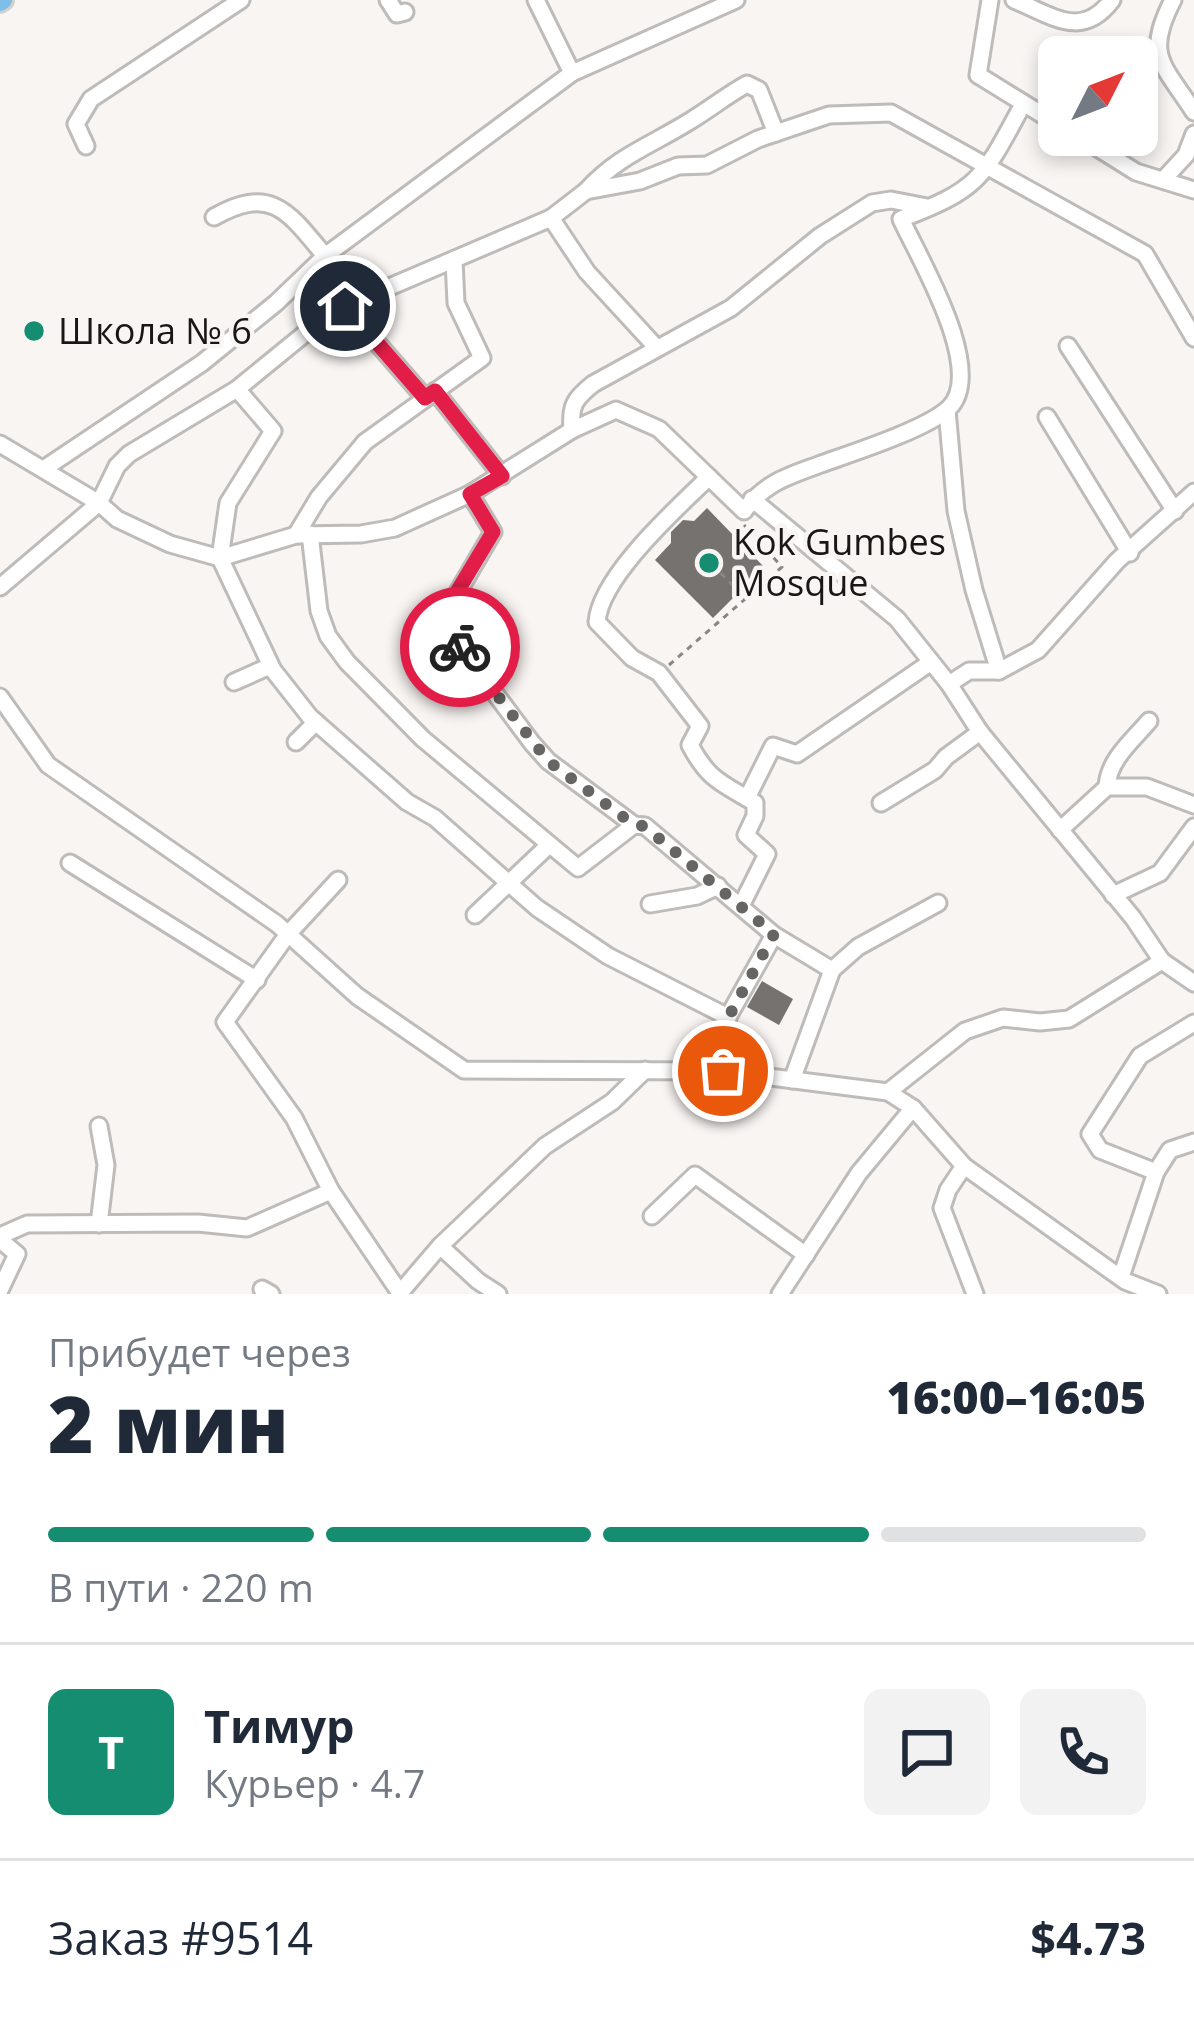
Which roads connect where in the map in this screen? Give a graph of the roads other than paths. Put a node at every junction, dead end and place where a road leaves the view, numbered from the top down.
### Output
1 (388, 0) edge
2 (536, 0) edge
3 (736, 0) edge
4 (989, 0) edge
5 (1014, 0) edge
6 (1112, 0) edge
7 (1173, 0) edge
8 (230, 3) edge
9 (709, 4) edge
10 (405, 12) dead end
11 (572, 73) junction
12 (1022, 106) junction
13 (1194, 112) edge
14 (1038, 114) edge
15 (776, 133) junction
16 (1194, 134) edge
17 (86, 146) dead end
18 (1110, 156) edge
19 (988, 168) junction
20 (1163, 180) junction
21 (1194, 190) edge
22 (586, 191) junction
23 (930, 208) junction
24 (214, 217) dead end
25 (551, 218) junction
26 (325, 256) junction
27 (454, 260) junction
28 (345, 306) junction
29 (1194, 338) edge
30 (656, 346) junction
31 (1068, 346) dead end
32 (237, 389) junction
33 (430, 395) junction
34 (947, 410) junction
35 (1048, 417) dead end
36 (572, 430) junction
37 (0, 444) edge
38 (45, 468) junction
39 (502, 476) junction
40 (709, 477) junction
41 (1194, 492) edge
42 (470, 494) junction
43 (100, 503) junction
44 (748, 505) junction
45 (1175, 511) junction
46 (303, 534) junction
47 (1130, 553) junction
48 (220, 558) junction
49 (0, 587) edge
50 (931, 662) junction
51 (271, 666) junction
52 (999, 671) junction
53 (234, 682) dead end
54 (949, 684) junction
55 (0, 697) edge
56 (1149, 721) dead end
57 (316, 722) junction
58 (980, 732) junction
59 (296, 742) dead end
60 (1107, 787) junction
61 (747, 798) junction
62 (881, 803) dead end
63 (1194, 805) edge
64 (634, 825) junction
65 (1194, 827) edge
66 (1060, 830) junction
67 (549, 845) junction
68 (70, 863) dead end
69 (338, 880) dead end
70 (510, 884) junction
71 (718, 886) junction
72 (1113, 895) junction
73 (650, 904) dead end
74 (938, 904) dead end
75 (741, 906) junction
76 (476, 915) dead end
77 (289, 934) junction
78 (774, 934) junction
79 (1162, 962) junction
80 (832, 970) junction
81 (257, 980) junction
82 (1194, 983) edge
83 (728, 1018) junction
84 (1194, 1023) edge
85 (645, 1070) junction
86 (723, 1071) junction
87 (792, 1080) junction
88 (888, 1092) junction
89 (913, 1108) junction
90 (99, 1126) dead end
91 (1194, 1142) edge
92 (964, 1166) junction
93 (1156, 1172) junction
94 (331, 1191) junction
95 (652, 1216) dead end
96 (99, 1224) junction
97 (0, 1238) edge
98 (440, 1246) junction
99 (806, 1255) junction
100 (1121, 1284) edge
101 (0, 1290) edge
102 (399, 1293) edge
103 (499, 1294) edge
104 (780, 1294) edge
105 (975, 1294) edge
106 (1158, 1294) edge

1 - 10 street
2 - 11 street
3 - 9 street
4 - 12 street
5 - 6 street
7 - 13 street
8 - 17 street
9 - 11 street
11 - 26 street
12 - 14 street
12 - 19 street
15 - 19 street
15 - 22 street
15 - 22 street
16 - 20 street
18 - 20 street
19 - 23 street
19 - 29 street
20 - 21 street
22 - 25 street
23 - 30 street
23 - 34 street
24 - 26 street
25 - 27 street
25 - 30 street
26 - 38 street
27 - 28 street
27 - 33 street
28 - 32 street
28 - 33 street
30 - 36 street
31 - 45 street
32 - 43 street
32 - 48 street
33 - 39 street
33 - 46 street
34 - 44 street
34 - 52 street
35 - 47 street
36 - 39 street
36 - 40 street
37 - 38 street
38 - 43 street
39 - 42 street
40 - 44 street
40 - 61 street
41 - 45 street
42 - 46 street
42 - 64 street
43 - 48 street
43 - 49 street
44 - 50 street
45 - 47 street
46 - 48 street
46 - 67 street
47 - 52 street
48 - 51 street
50 - 54 street
50 - 61 street
51 - 53 street
51 - 57 street
52 - 54 street
54 - 58 street
55 - 77 street
56 - 60 street
57 - 59 street
57 - 70 street
58 - 62 street
58 - 66 street
60 - 63 street
60 - 66 street
61 - 75 street
64 - 67 street
64 - 71 street
65 - 72 street
66 - 72 street
67 - 70 street
68 - 81 street
69 - 77 street
70 - 76 street
70 - 83 street
71 - 73 street
71 - 75 street
72 - 79 street
74 - 80 street
75 - 78 street
77 - 81 street
77 - 85 street
78 - 80 street
78 - 83 street
79 - 82 street
79 - 88 street
80 - 87 street
81 - 94 street
83 - 86 street
84 - 93 street
85 - 86 street
85 - 98 street
86 - 87 street
87 - 88 street
88 - 89 street
89 - 92 street
89 - 99 street
90 - 96 street
91 - 93 street
92 - 100 street
92 - 105 street
93 - 100 street
94 - 96 street
94 - 102 street
95 - 99 street
96 - 97 street
97 - 101 street
98 - 102 street
98 - 103 street
99 - 104 street
100 - 106 street

